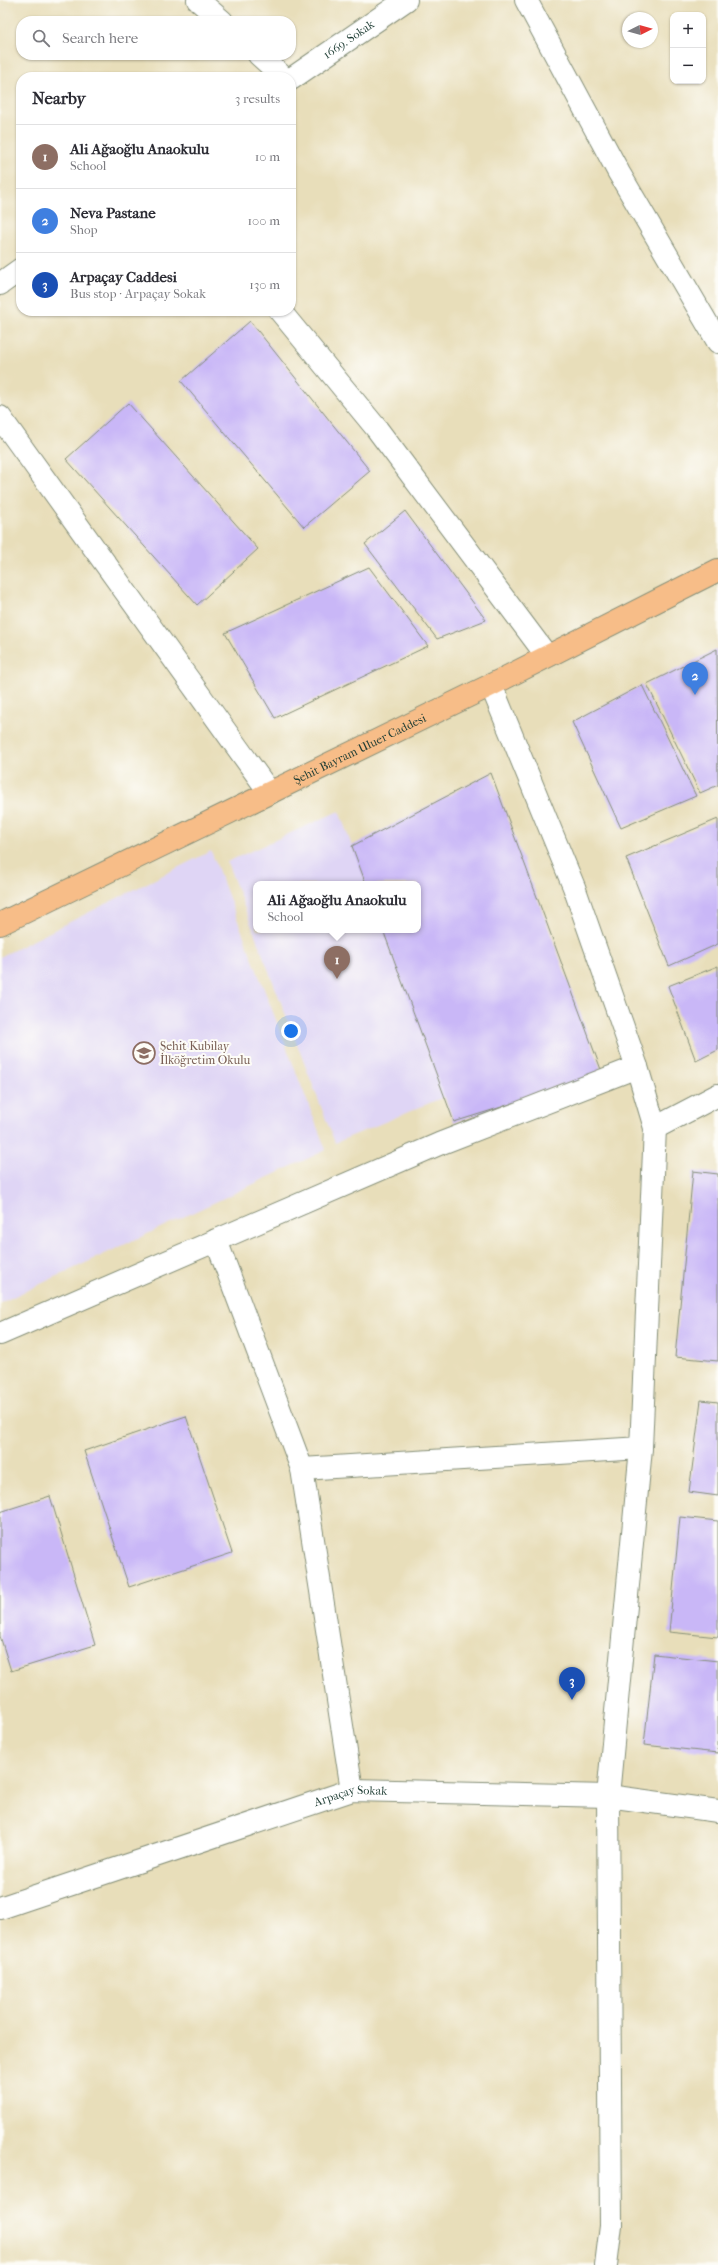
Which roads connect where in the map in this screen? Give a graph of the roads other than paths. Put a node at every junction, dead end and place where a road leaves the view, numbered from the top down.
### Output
1 (198, 0) edge
2 (406, 0) edge
3 (526, 0) edge
4 (216, 16) edge
5 (264, 60) edge
6 (278, 72) edge
7 (296, 76) edge
8 (16, 273) edge
9 (0, 284) edge
10 (284, 316) edge
11 (718, 342) edge
12 (0, 417) edge
13 (718, 570) edge
14 (547, 656) junction
15 (491, 685) junction
16 (270, 793) junction
17 (0, 924) edge
18 (637, 1067) junction
19 (718, 1095) edge
20 (655, 1128) junction
21 (216, 1240) junction
22 (0, 1334) edge
23 (641, 1448) junction
24 (302, 1469) junction
25 (352, 1790) junction
26 (608, 1796) junction
27 (718, 1811) edge
28 (0, 1908) edge
29 (606, 2265) edge

1 - 4 street
2 - 7 street, 1669. Sokak
3 - 11 street
5 - 6 street
8 - 9 street
10 - 14 street
12 - 16 street
13 - 14 main road, Şehit Bayram Uluer Caddesi
14 - 15 main road, Şehit Bayram Uluer Caddesi
15 - 16 main road, Şehit Bayram Uluer Caddesi
15 - 18 street
16 - 17 main road, Şehit Bayram Uluer Caddesi
18 - 20 street
18 - 21 street
19 - 20 street
20 - 23 street
21 - 22 street
21 - 24 street
23 - 24 street
23 - 26 street
24 - 25 street
25 - 26 street, Arpaçay Sokak
25 - 28 street, Arpaçay Sokak
26 - 27 street, Arpaçay Sokak
26 - 29 street

